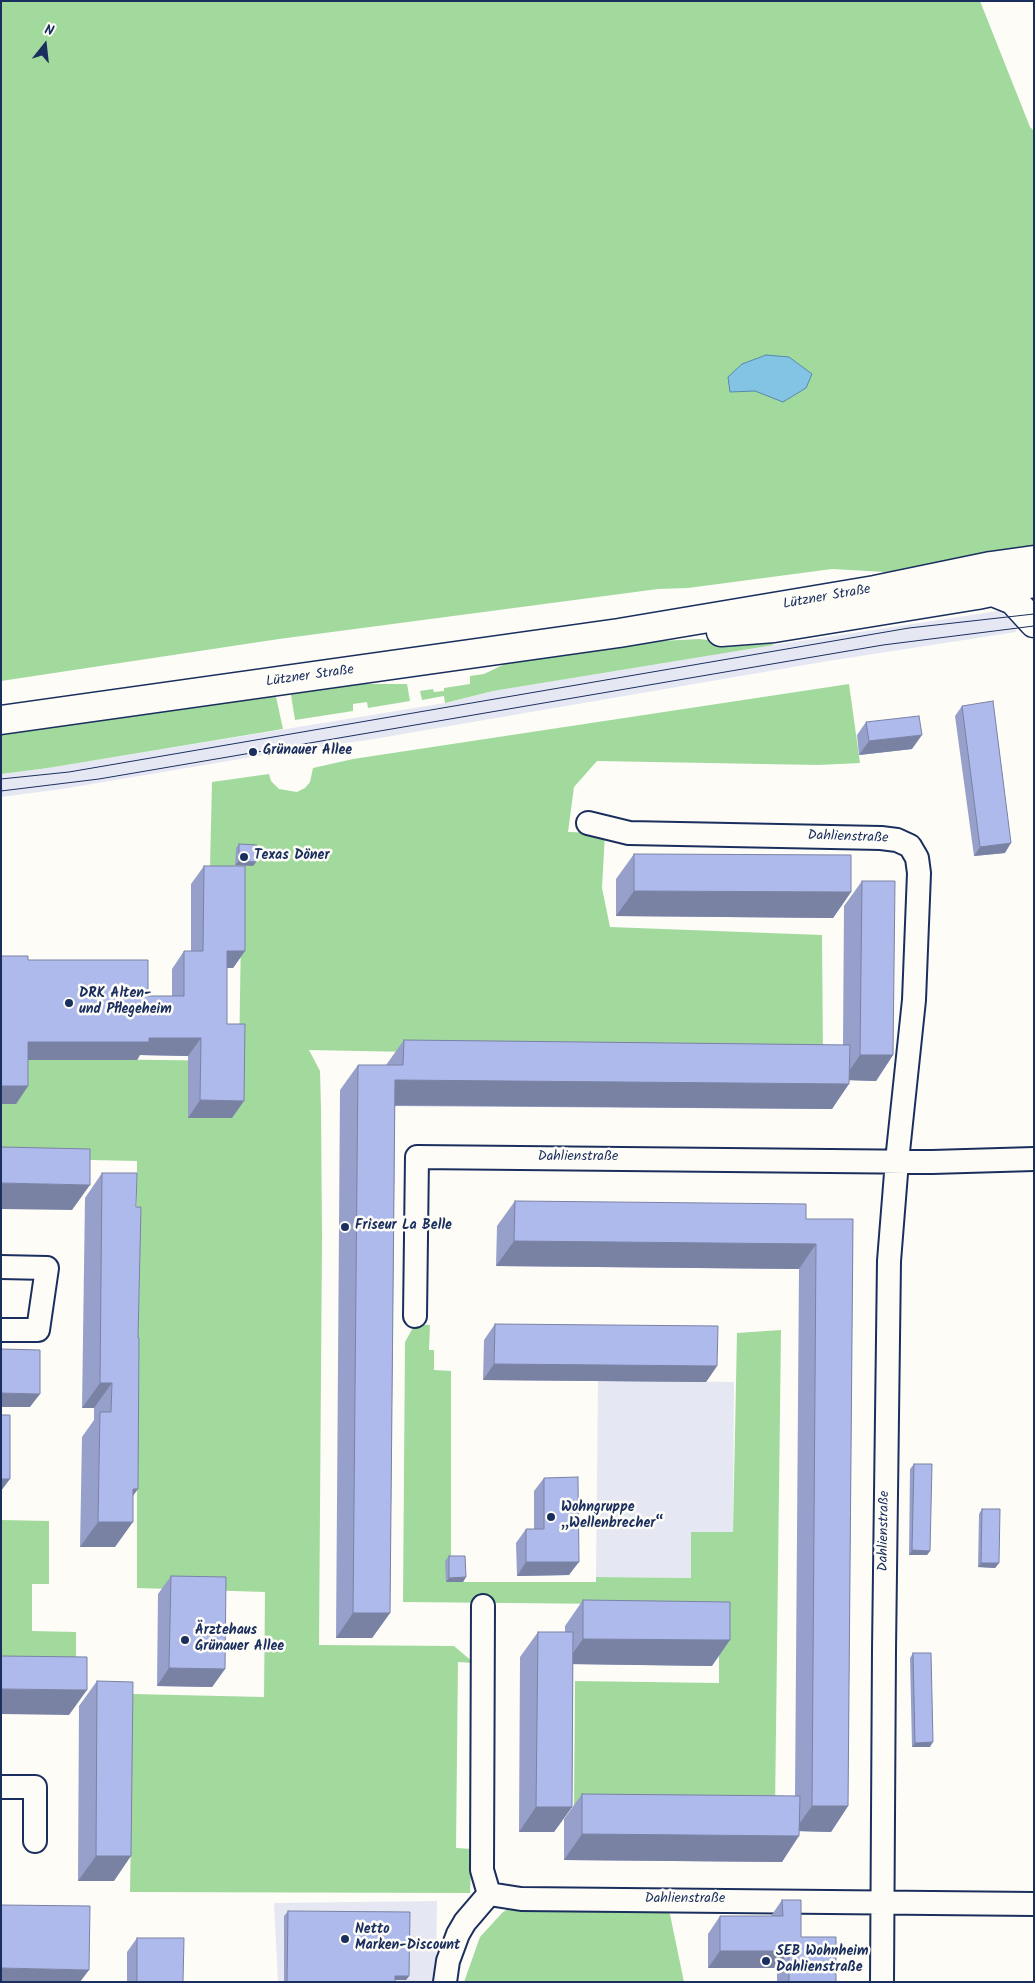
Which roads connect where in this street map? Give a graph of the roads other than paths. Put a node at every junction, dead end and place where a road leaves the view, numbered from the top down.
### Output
1 (1030, 568) edge
2 (993, 592) junction
3 (1034, 623) edge
4 (619, 633) junction
5 (1, 720) edge
6 (588, 822) dead end
7 (1034, 1159) edge
8 (897, 1161) junction
9 (1, 1267) edge
10 (415, 1316) dead end
11 (1, 1330) edge
12 (483, 1606) dead end
13 (1, 1787) edge
14 (35, 1841) dead end
15 (488, 1894) junction
16 (883, 1901) junction
17 (1034, 1904) edge
18 (445, 1982) edge
19 (882, 1982) edge

1 - 2 main road, Lützner Straße
1 - 4 main road, Lützner Straße
2 - 3 main road
2 - 4 main road, Lützner Straße
4 - 5 main road, Lützner Straße
6 - 8 street, Dahlienstraße
7 - 8 street, Dahlienstraße
8 - 10 street, Dahlienstraße
8 - 16 street, Dahlienstraße
9 - 11 street
12 - 15 street
13 - 14 street
15 - 16 street, Dahlienstraße
15 - 18 street
16 - 17 street, Dahlienstraße
16 - 19 street, Dahlienstraße

